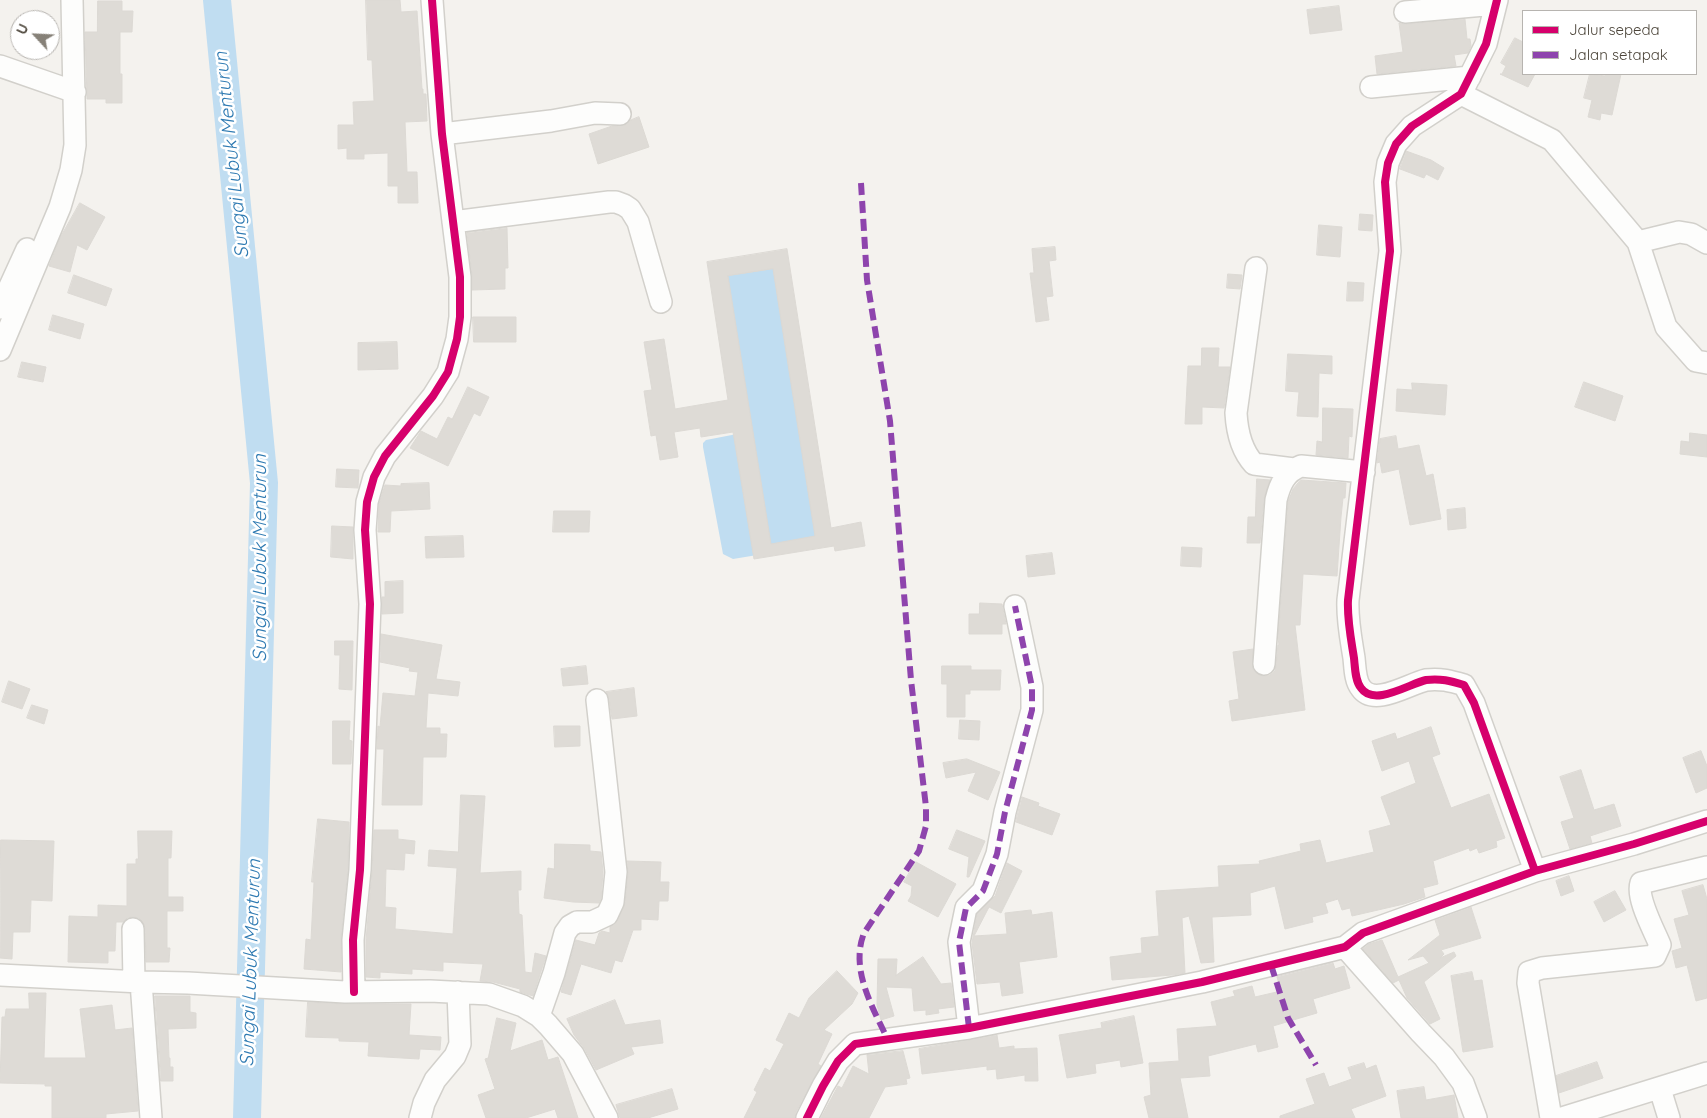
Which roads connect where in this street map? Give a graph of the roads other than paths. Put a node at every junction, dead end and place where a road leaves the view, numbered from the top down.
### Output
1 (72, 0) edge
2 (432, 0) edge
3 (1497, 2) edge
4 (1405, 12) dead end
5 (0, 66) edge
6 (1466, 86) junction
7 (1371, 87) dead end
8 (75, 92) junction
9 (620, 114) dead end
10 (442, 134) junction
11 (453, 222) junction
12 (1638, 242) junction
13 (1707, 243) edge
14 (28, 249) dead end
15 (1256, 268) dead end
16 (661, 302) dead end
17 (0, 308) edge
18 (0, 350) edge
19 (1707, 363) edge
20 (1294, 469) junction
21 (1364, 472) junction
22 (1015, 606) dead end
23 (1264, 664) dead end
24 (597, 700) dead end
25 (1707, 821) edge
26 (1707, 867) edge
27 (1535, 871) junction
28 (133, 929) dead end
29 (1345, 947) junction
30 (0, 975) edge
31 (138, 982) junction
32 (346, 992) junction
33 (458, 992) junction
34 (539, 1016) junction
35 (969, 1028) junction
36 (1707, 1074) edge
37 (1660, 1089) junction
38 (152, 1118) edge
39 (420, 1118) edge
40 (607, 1118) edge
41 (807, 1118) edge
42 (1476, 1118) edge
43 (1551, 1118) edge
44 (1562, 1118) edge
45 (1669, 1118) edge

1 - 8 street
2 - 10 street
3 - 4 street
3 - 6 street
5 - 8 street
6 - 7 street
6 - 12 street
6 - 21 street
8 - 18 street
9 - 10 street
10 - 11 street
11 - 16 street
11 - 32 street
12 - 13 street
12 - 19 street
14 - 17 street
15 - 20 street
20 - 21 street
20 - 23 street
21 - 27 street
22 - 35 street
24 - 34 street
25 - 27 street
26 - 43 street
27 - 29 street
28 - 31 street
29 - 35 street
29 - 42 street
30 - 31 street
31 - 32 street
31 - 38 street
32 - 33 street
33 - 34 street
33 - 39 street
34 - 40 street
35 - 41 street
36 - 37 street
37 - 44 street
37 - 45 street

